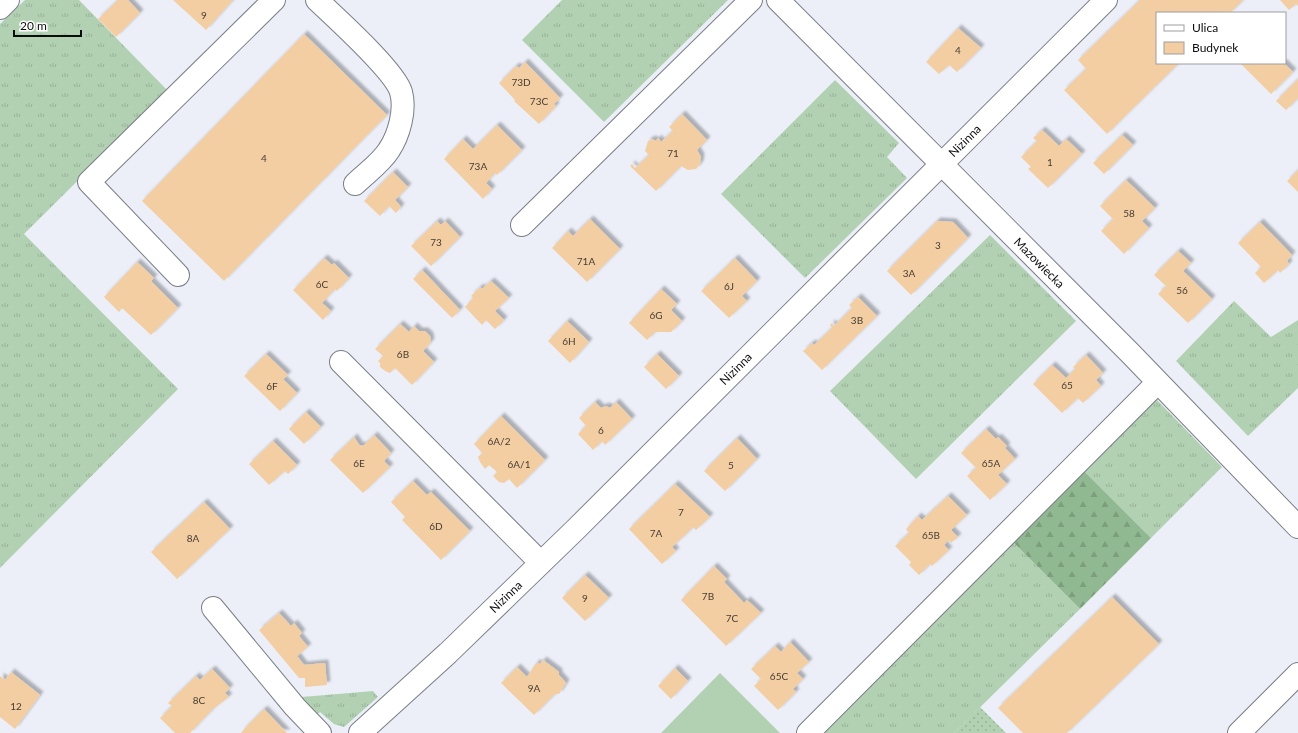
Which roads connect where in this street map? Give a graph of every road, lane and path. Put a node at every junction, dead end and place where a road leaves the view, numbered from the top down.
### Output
1 (8, 0) edge
2 (274, 0) edge
3 (317, 0) edge
4 (751, 0) edge
5 (778, 0) edge
6 (1106, 0) edge
7 (0, 8) edge
8 (941, 165) junction
9 (355, 184) dead end
10 (522, 225) dead end
11 (178, 275) dead end
12 (341, 362) dead end
13 (1158, 382) junction
14 (1298, 527) edge
15 (541, 563) junction
16 (213, 608) dead end
17 (1298, 674) edge
18 (320, 733) edge
19 (360, 733) edge
20 (808, 733) edge
21 (1239, 733) edge

1 - 7 street
2 - 11 street
3 - 9 street
4 - 10 street
5 - 8 street, Mazowiecka
6 - 8 street, Nizinna
8 - 13 street, Mazowiecka
8 - 15 street, Nizinna
12 - 15 street
13 - 14 street, Mazowiecka
13 - 20 street
15 - 19 street, Nizinna
16 - 18 street
17 - 21 street

